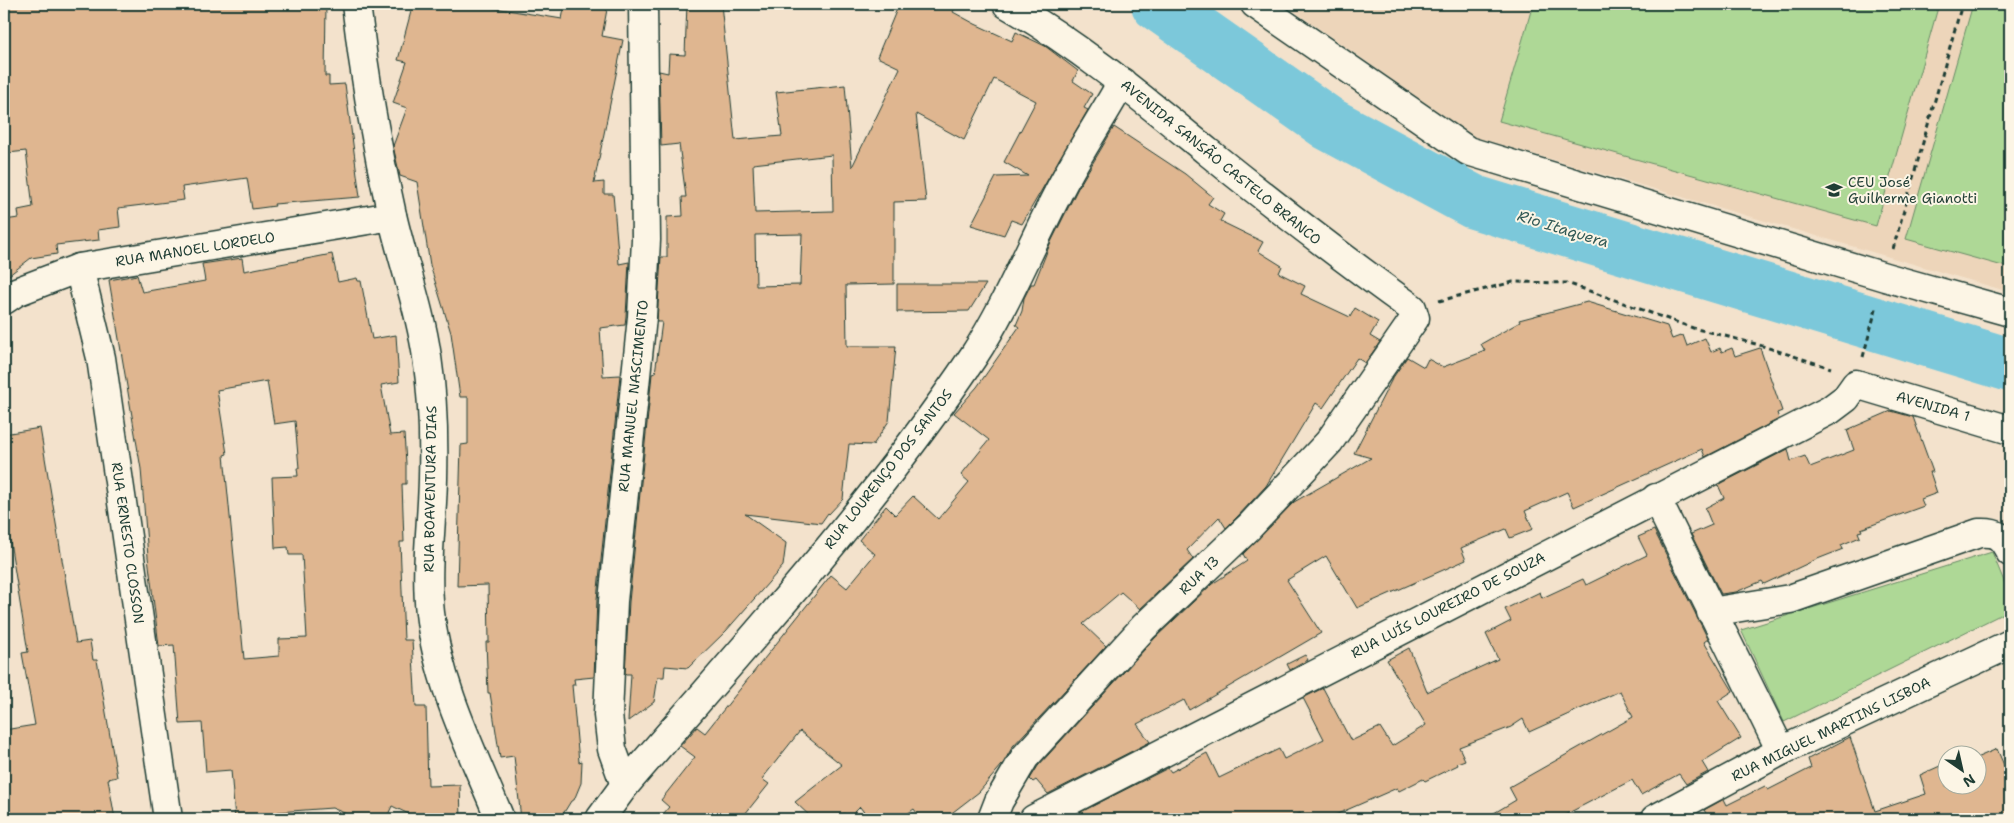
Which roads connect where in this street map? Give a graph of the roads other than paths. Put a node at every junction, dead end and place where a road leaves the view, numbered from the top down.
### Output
1 (356, 4) edge
2 (643, 4) edge
3 (1007, 4) edge
4 (1254, 4) edge
5 (1122, 82) junction
6 (392, 216) junction
7 (79, 268) junction
8 (4, 300) edge
9 (2010, 312) edge
10 (1410, 319) joint
11 (1852, 373) joint
12 (2010, 430) edge
13 (1656, 498) junction
14 (2010, 552) edge
15 (1711, 612) junction
16 (2010, 644) edge
17 (1781, 751) junction
18 (625, 785) junction
19 (168, 819) edge
20 (500, 819) edge
21 (600, 819) edge
22 (992, 819) edge
23 (1034, 819) edge
24 (1655, 819) edge

1 - 6 street, RUA BOAVENTURA DIAS
2 - 18 street, RUA MANUEL NASCIMENTO
3 - 5 street, AVENIDA SANSÃO CASTELO BRANCO
4 - 9 street
5 - 10 street, AVENIDA SANSÃO CASTELO BRANCO
5 - 18 street, RUA LOURENÇO DOS SANTOS
6 - 7 street, RUA MANOEL LORDELO
6 - 20 street, RUA BOAVENTURA DIAS
7 - 8 street, RUA MANOEL LORDELO
7 - 19 street, RUA ERNESTO CLOSSON
10 - 22 street, RUA 13
11 - 12 street, AVENIDA 1
11 - 13 street, RUA LUÍS LOUREIRO DE SOUZA
13 - 15 street
13 - 23 street, RUA LUÍS LOUREIRO DE SOUZA
14 - 15 street
15 - 17 street
16 - 17 street, RUA MIGUEL MARTINS LISBOA
17 - 24 street, RUA MIGUEL MARTINS LISBOA
18 - 21 street, RUA LOURENÇO DOS SANTOS

